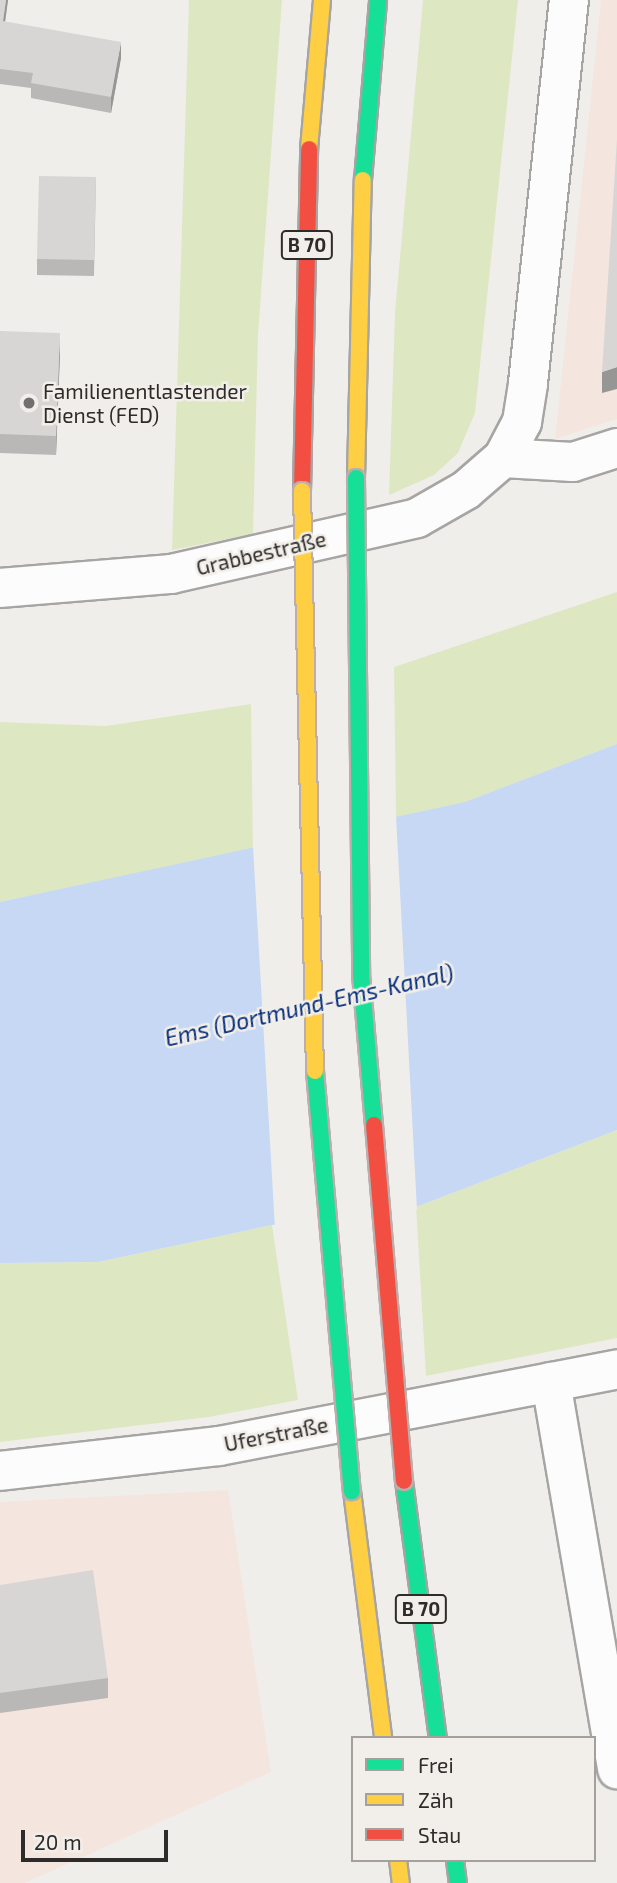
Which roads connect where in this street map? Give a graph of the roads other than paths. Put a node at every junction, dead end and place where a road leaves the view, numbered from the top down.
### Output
1 (322, 0) edge
2 (377, 0) edge
3 (569, 0) edge
4 (617, 448) edge
5 (503, 458) junction
6 (0, 588) edge
7 (617, 1369) edge
8 (551, 1382) junction
9 (0, 1471) edge
10 (383, 1736) edge
11 (438, 1736) edge
12 (617, 1769) edge
13 (398, 1862) edge
14 (455, 1862) edge
15 (401, 1883) edge
16 (458, 1883) edge

1 - 10 highway, B 70, bridge
2 - 11 highway, B 70, bridge
3 - 5 street, Grabbestraße
4 - 5 street
5 - 6 street, Grabbestraße
7 - 8 street, Uferstraße
8 - 9 street, Uferstraße
8 - 12 street
13 - 15 highway
14 - 16 highway

